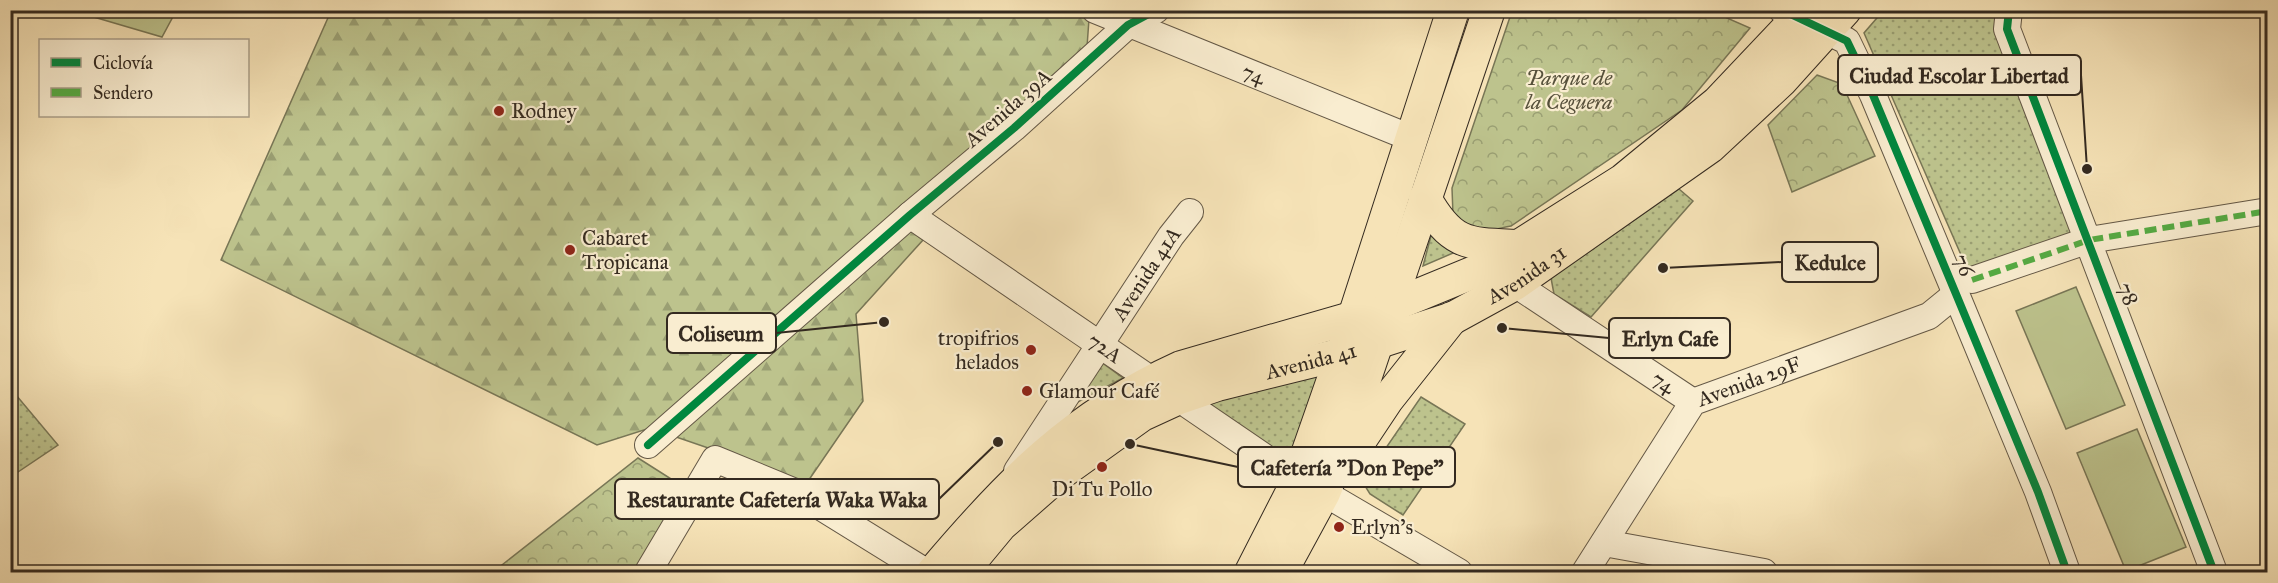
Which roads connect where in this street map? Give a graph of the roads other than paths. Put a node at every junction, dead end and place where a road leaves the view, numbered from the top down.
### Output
1 (1095, 10) edge
2 (1156, 10) edge
3 (1453, 10) edge
4 (1489, 10) edge
5 (1795, 13) edge
6 (1131, 18) edge
7 (2008, 20) edge
8 (1837, 21) edge
9 (1411, 138) junction
10 (1425, 198) junction
11 (2268, 211) edge
12 (1190, 212) dead end
13 (910, 215) junction
14 (2089, 240) junction
15 (1519, 246) junction
16 (1515, 284) junction
17 (1964, 287) junction
18 (1389, 307) junction
19 (1353, 318) junction
20 (1453, 318) junction
21 (1376, 343) junction
22 (1099, 344) junction
23 (1342, 354) junction
24 (1152, 380) junction
25 (1179, 398) junction
26 (1693, 402) junction
27 (648, 445) dead end
28 (1311, 486) junction
29 (1006, 489) junction
30 (1604, 543) junction
31 (1721, 569) edge
32 (648, 573) edge
33 (926, 573) edge
34 (933, 573) edge
35 (962, 573) edge
36 (1251, 573) edge
37 (1281, 573) edge
38 (1459, 573) edge
39 (1585, 573) edge
40 (1764, 573) edge
41 (2067, 573) edge
42 (2214, 573) edge

1 - 6 street, 74
2 - 6 street, Avenida 39A
3 - 9 main road, Avenida 41
4 - 10 main road, Avenida 41
5 - 8 street, 76
5 - 15 main road, Avenida 31
6 - 9 street, 74
6 - 13 street, Avenida 39A
7 - 14 street, 78
8 - 16 main road, Avenida 31
8 - 17 street, 76
9 - 19 main road, Avenida 41
10 - 15 main road
10 - 18 main road, Avenida 41
11 - 14 street, Avenida 29F
12 - 22 street, Avenida 41A
13 - 22 street, 72A
13 - 27 street, Avenida 39A
14 - 17 street, Avenida 29F
14 - 42 street, 78
15 - 18 main road, Avenida 31
16 - 20 main road, Avenida 31
16 - 26 street, 74
17 - 26 street, Avenida 29F
17 - 41 street, 76
18 - 19 main road, Avenida 31
18 - 21 main road, Avenida 41
19 - 23 main road
19 - 24 main road, Avenida 41
20 - 21 main road, Avenida 31
20 - 28 main road
21 - 23 main road, Avenida 41
21 - 28 main road
22 - 24 street, 72A
22 - 29 street, Avenida 41A
23 - 25 main road, Avenida 41
23 - 28 main road
24 - 25 street, 72A
24 - 29 main road, Avenida 41
25 - 28 street, 72A
25 - 35 main road, Avenida 41
26 - 30 street, Avenida 29F
28 - 36 main road
28 - 37 main road
28 - 38 street, 72A
29 - 34 main road, Avenida 41
30 - 31 street
30 - 39 street, Avenida 29F
31 - 40 street
32 - 33 street

